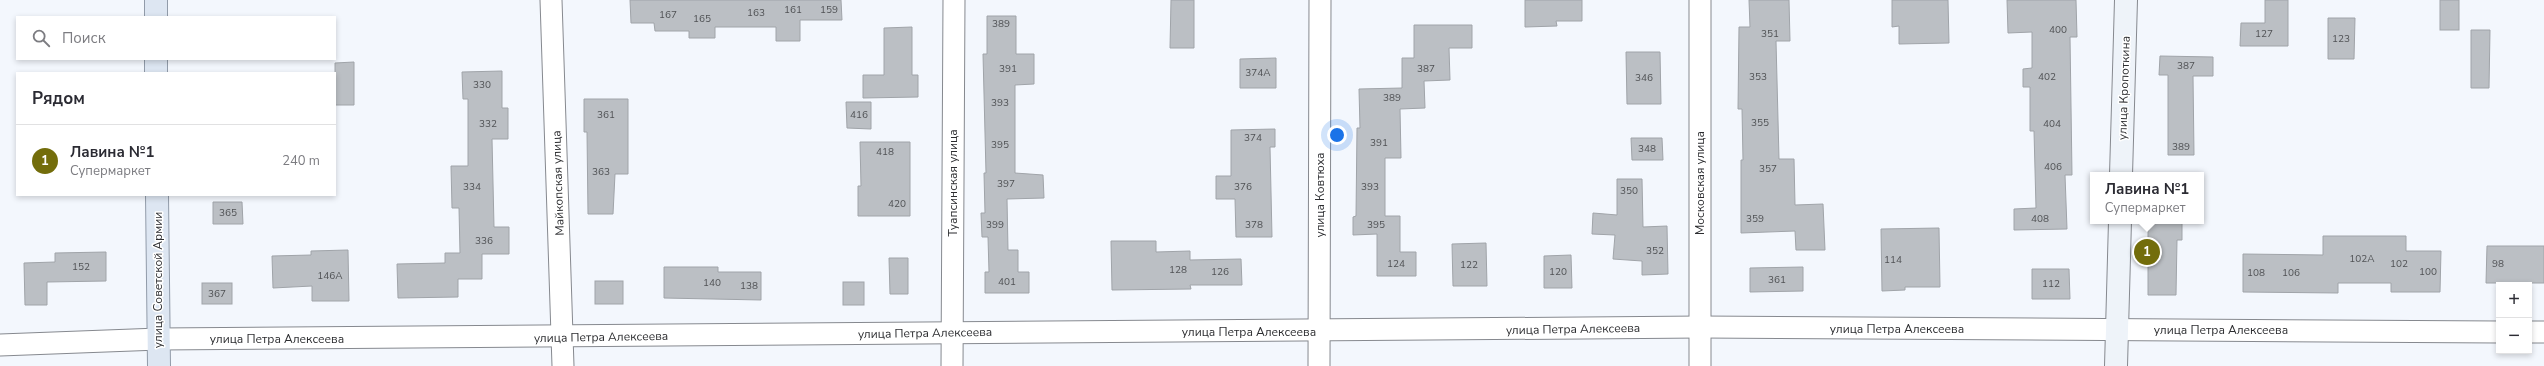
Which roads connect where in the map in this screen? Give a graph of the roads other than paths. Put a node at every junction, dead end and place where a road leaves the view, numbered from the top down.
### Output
1 (156, 0) edge
2 (551, 0) edge
3 (954, 0) edge
4 (1320, 0) edge
5 (1700, 0) edge
6 (2126, 0) edge
7 (156, 16) edge
8 (156, 60) edge
9 (156, 72) edge
10 (2121, 172) edge
11 (158, 196) edge
12 (2120, 224) edge
13 (1700, 328) junction
14 (2117, 330) junction
15 (953, 332) junction
16 (1319, 332) junction
17 (2496, 332) edge
18 (2532, 332) edge
19 (2544, 332) edge
20 (563, 337) junction
21 (159, 339) junction
22 (0, 345) edge
23 (158, 366) edge
24 (563, 366) edge
25 (952, 366) edge
26 (1319, 366) edge
27 (1700, 366) edge
28 (2116, 366) edge

1 - 7 main road
2 - 20 street, Майкопская улица
3 - 15 street, Туапсинская улица
4 - 16 street, улица Ковтюха
5 - 13 street, Московская улица
6 - 10 main road, улица Кропоткина
8 - 9 main road
11 - 21 main road, улица Советской Армии
12 - 14 main road
13 - 14 street, улица Петра Алексеева
13 - 16 street, улица Петра Алексеева
13 - 27 street, Московская улица
14 - 17 street, улица Петра Алексеева
14 - 28 main road
15 - 16 street, улица Петра Алексеева
15 - 20 street, улица Петра Алексеева
15 - 25 street, Туапсинская улица
16 - 26 street, улица Ковтюха
18 - 19 street
20 - 21 street, улица Петра Алексеева
20 - 24 street, Майкопская улица
21 - 22 street, улица Петра Алексеева
21 - 23 main road, улица Советской Армии

